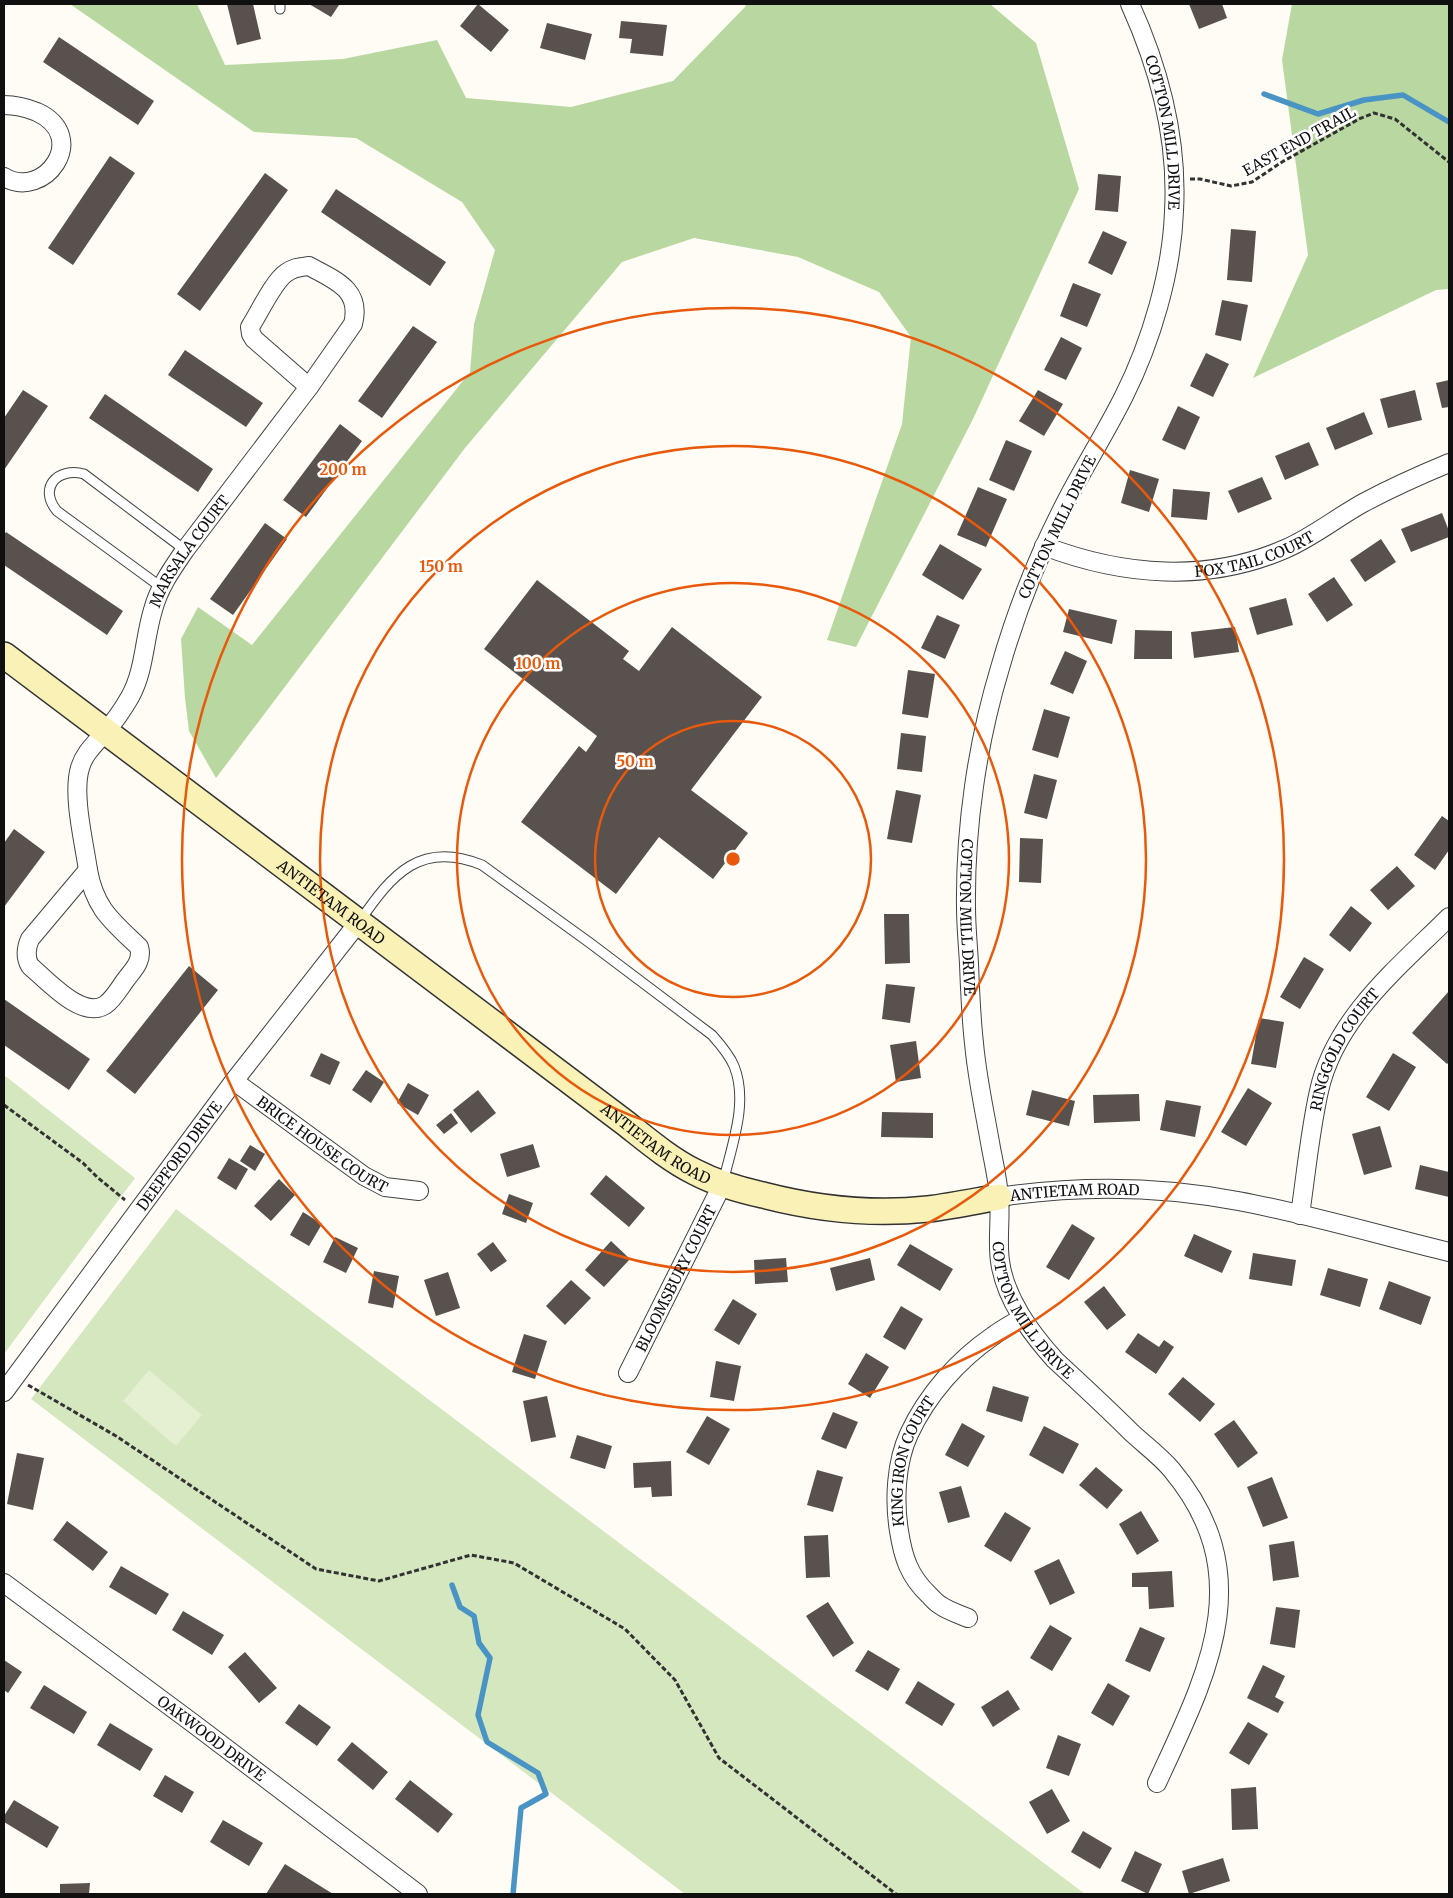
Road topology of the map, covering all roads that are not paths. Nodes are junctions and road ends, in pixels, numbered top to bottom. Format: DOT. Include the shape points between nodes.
graph roads {
  1 [pos="1130,4"];
  2 [pos="4,105"];
  3 [pos="4,177"];
  4 [pos="309,387"];
  5 [pos="1449,463"];
  6 [pos="1044,546"];
  7 [pos="185,550"];
  8 [pos="161,587"];
  9 [pos="4,655"];
  10 [pos="105,732"];
  11 [pos="88,870"];
  12 [pos="1449,917"];
  13 [pos="358,923"];
  14 [pos="234,1081"];
  15 [pos="723,1183"];
  16 [pos="418,1192"];
  17 [pos="999,1197"];
  18 [pos="1300,1215"];
  19 [pos="1449,1252"];
  20 [pos="1022,1318"];
  21 [pos="628,1373"];
  22 [pos="4,1392"];
  23 [pos="4,1583"];
  24 [pos="968,1618"];
  25 [pos="1157,1784"];
  26 [pos="418,1894"];
  1 -- 6 [label="street, COTTON MILL DRIVE" via="1156,70 1170,140 1174,180 1170,252 1144,349 1125,395"];
  2 -- 3 [label="street" via="28,108 44,116 58,127 61,139 58,161 50,171 22,183"];
  4 -- 4 [label="street, MARSALA COURT" via="353,324 355,315 355,304 342,285 310,266 297,267 279,280 250,327 254,339"];
  4 -- 7 [label="street, MARSALA COURT"];
  5 -- 6 [label="street, FOX TAIL COURT" via="1362,504 1285,550 1217,569 1183,573 1106,566"];
  6 -- 17 [label="street, COTTON MILL DRIVE" via="1018,610 984,732 968,858 966,908 974,1046"];
  7 -- 8 [label="street, MARSALA COURT"];
  7 -- 8 [label="lane" via="84,474 62,474 52,482 48,492 50,504 57,512"];
  8 -- 10 [label="street, MARSALA COURT" via="138,678 130,697"];
  9 -- 10 [label="street, ANTIETAM ROAD"];
  10 -- 11 [label="street, MARSALA COURT" via="87,751 77,784"];
  10 -- 13 [label="street, ANTIETAM ROAD"];
  11 -- 11 [label="street, MARSALA COURT" via="30,939 27,947 30,966 77,1005 95,1009 112,1000 138,963 141,953 99,905"];
  12 -- 18 [label="street, RINGGOLD COURT" via="1368,999 1345,1030 1330,1059 1319,1090"];
  13 -- 14 [label="street, DEEPFORD DRIVE"];
  13 -- 15 [label="street, ANTIETAM ROAD" via="658,1149 695,1172"];
  13 -- 15 [label="lane" via="379,893 416,862 448,856 466,858 482,865 712,1035 724,1049 734,1066 740,1104"];
  14 -- 16 [label="street, BRICE HOUSE COURT" via="364,1176 385,1187"];
  14 -- 22 [label="street, DEEPFORD DRIVE"];
  15 -- 17 [label="street, ANTIETAM ROAD" via="796,1204 831,1209 928,1209"];
  15 -- 21 [label="street, BLOOMSBURY COURT"];
  17 -- 18 [label="street, ANTIETAM ROAD" via="1070,1190 1182,1192"];
  17 -- 20 [label="street, COTTON MILL DRIVE" via="1000,1262"];
  18 -- 19 [label="street, ANTIETAM ROAD"];
  20 -- 24 [label="street, KING IRON COURT" via="986,1341 947,1377 909,1434 901,1462 897,1518 908,1568 920,1587 939,1605"];
  20 -- 25 [label="street, COTTON MILL DRIVE" via="1055,1360 1170,1468 1192,1499 1212,1543 1219,1588 1213,1645 1196,1698"];
  23 -- 26 [label="street, OAKWOOD DRIVE"];
}
